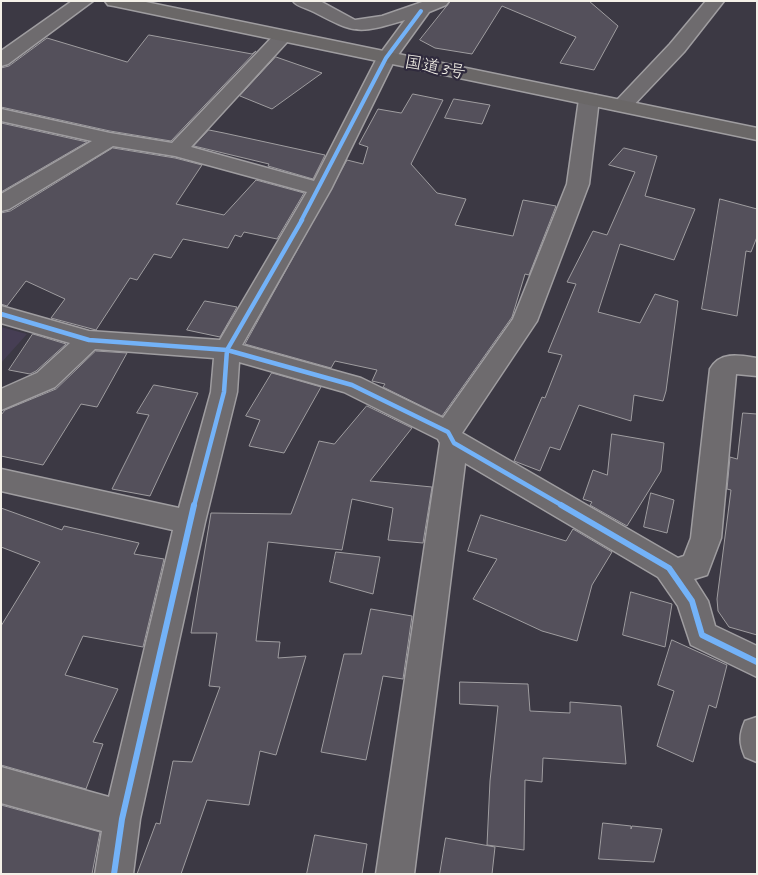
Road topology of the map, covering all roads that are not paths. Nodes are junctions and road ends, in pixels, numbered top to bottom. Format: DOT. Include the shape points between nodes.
graph roads {
  1 [pos="84,1"];
  2 [pos="114,1"];
  3 [pos="302,1"];
  4 [pos="440,1"];
  5 [pos="715,1"];
  6 [pos="421,11"];
  7 [pos="282,37"];
  8 [pos="386,58"];
  9 [pos="1,60"];
  10 [pos="589,99"];
  11 [pos="622,106"];
  12 [pos="1,115"];
  13 [pos="757,134"];
  14 [pos="110,139"];
  15 [pos="177,150"];
  16 [pos="320,188"];
  17 [pos="1,204"];
  18 [pos="1,314"];
  19 [pos="89,340"];
  20 [pos="227,350"];
  21 [pos="757,366"];
  22 [pos="1,400"];
  23 [pos="451,437"];
  24 [pos="1,480"];
  25 [pos="190,522"];
  26 [pos="672,573"];
  27 [pos="757,662"];
  28 [pos="757,733"];
  29 [pos="757,744"];
  30 [pos="1,785"];
  31 [pos="122,819"];
  32 [pos="114,874"];
  33 [pos="395,874"];
  1 -- 9 [label="street"];
  2 -- 7 [label="highway, 国道3号"];
  3 -- 6 [label="street" via="313,3 354,25"];
  4 -- 6 [label="street"];
  5 -- 11 [label="street" via="677,48"];
  6 -- 8 [label="street"];
  7 -- 8 [label="highway, 国道3号"];
  7 -- 15 [label="street"];
  8 -- 10 [label="highway, 国道3号"];
  8 -- 16 [label="street"];
  10 -- 11 [label="highway, 国道3号"];
  10 -- 23 [label="street" via="578,184 526,321"];
  11 -- 13 [label="highway, 国道3号"];
  12 -- 14 [label="street"];
  14 -- 15 [label="street"];
  14 -- 17 [label="street"];
  15 -- 16 [label="street"];
  16 -- 20 [label="street"];
  18 -- 19 [label="street"];
  19 -- 20 [label="street"];
  19 -- 22 [label="street" via="46,380"];
  20 -- 23 [label="street" via="352,385"];
  20 -- 25 [label="street" via="224,392"];
  21 -- 26 [label="street" via="734,363 723,368 706,538 696,566"];
  23 -- 26 [label="street" via="669,568"];
  23 -- 33 [label="street"];
  24 -- 25 [label="street"];
  25 -- 31 [label="street"];
  26 -- 27 [label="street" via="692,601 702,635"];
  28 -- 29 [label="street"];
  30 -- 31 [label="street"];
  31 -- 32 [label="street"];
}
